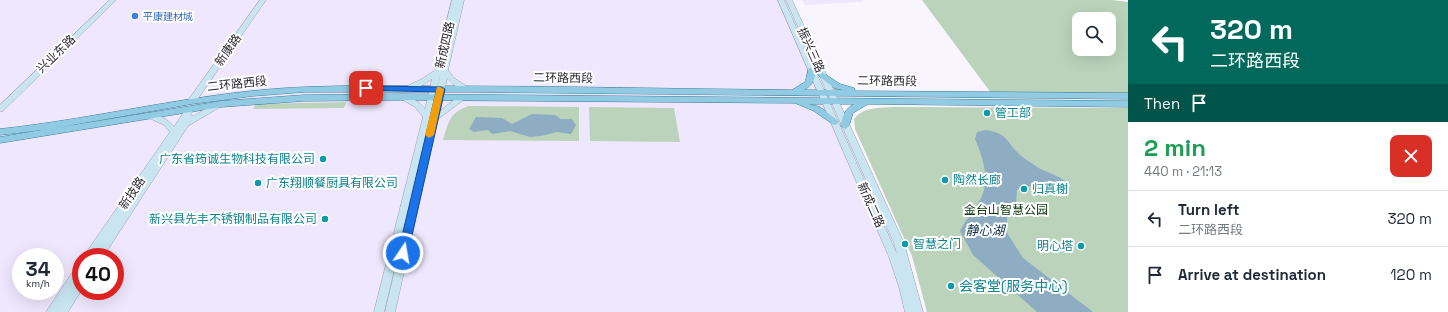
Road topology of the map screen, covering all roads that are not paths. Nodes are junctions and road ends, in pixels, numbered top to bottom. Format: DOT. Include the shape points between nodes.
graph roads {
  1 [pos="107,0"];
  2 [pos="113,0"];
  3 [pos="263,0"];
  4 [pos="267,0"];
  5 [pos="455,0"];
  6 [pos="461,0"];
  7 [pos="781,0"];
  8 [pos="788,0"];
  9 [pos="812,70"];
  10 [pos="442,71"];
  11 [pos="822,74"];
  12 [pos="467,89"];
  13 [pos="404,93"];
  14 [pos="437,93"];
  15 [pos="860,93"];
  16 [pos="789,96"];
  17 [pos="1128,96"];
  18 [pos="828,97"];
  19 [pos="462,98"];
  20 [pos="871,101"];
  21 [pos="0,103"];
  22 [pos="194,104"];
  23 [pos="221,104"];
  24 [pos="1128,104"];
  25 [pos="0,109"];
  26 [pos="150,115"];
  27 [pos="430,119"];
  28 [pos="834,122"];
  29 [pos="186,124"];
  30 [pos="845,126"];
  31 [pos="174,132"];
  32 [pos="0,134"];
  33 [pos="94,248"];
  34 [pos="104,248"];
  35 [pos="72,280"];
  36 [pos="72,297"];
  37 [pos="51,312"];
  38 [pos="62,312"];
  39 [pos="379,312"];
  40 [pos="390,312"];
  41 [pos="910,312"];
  42 [pos="918,312"];
  1 -- 21 [label="street, 兴业东路"];
  2 -- 25 [label="street, 兴业东路"];
  3 -- 22 [label="street, 新康路"];
  4 -- 22 [label="street, 新康路"];
  5 -- 10 [label="street, 新成四路"];
  6 -- 10 [label="street, 新成四路"];
  7 -- 9 [label="street, 振兴三路"];
  8 -- 11 [label="street, 振兴三路"];
  9 -- 16 [label="main road" via="811,80 807,86"];
  9 -- 18 [label="street, 振兴三路"];
  10 -- 12 [label="street"];
  10 -- 13 [label="street"];
  10 -- 14 [label="street, 新成四路"];
  11 -- 15 [label="main road" via="837,86"];
  11 -- 18 [label="street, 振兴三路"];
  12 -- 14 [label="main road, 二环路西段"];
  12 -- 16 [label="main road, 二环路西段"];
  13 -- 14 [label="main road, 二环路西段"];
  13 -- 22 [label="main road, 二环路西段" via="305,89"];
  13 -- 23 [label="main road, 二环路西段"];
  13 -- 27 [label="street"];
  14 -- 19 [label="main road, 二环路西段"];
  14 -- 27 [label="street, 新成四路"];
  15 -- 17 [label="main road, 二环路西段"];
  15 -- 18 [label="main road, 二环路西段"];
  16 -- 18 [label="main road, 二环路西段"];
  16 -- 19 [label="main road, 二环路西段"];
  16 -- 28 [label="main road" via="817,109"];
  18 -- 20 [label="main road, 二环路西段"];
  18 -- 28 [label="street, 新成二路"];
  18 -- 30 [label="street, 新成二路"];
  19 -- 27 [label="street"];
  20 -- 24 [label="main road, 二环路西段"];
  20 -- 30 [label="main road" via="850,109"];
  22 -- 23 [label="main road, 二环路西段"];
  22 -- 26 [label="main road, 二环路西段"];
  22 -- 29 [label="street, 新技路"];
  22 -- 31 [label="street, 新技路"];
  22 -- 32 [label="main road, 二环路西段"];
  23 -- 29 [label="street"];
  26 -- 31 [label="street" via="168,123"];
  26 -- 32 [label="main road, 二环路西段" via="53,133"];
  27 -- 39 [label="street"];
  27 -- 40 [label="street"];
  28 -- 41 [label="street, 新成二路" via="894,257"];
  29 -- 34 [label="street, 新技路"];
  30 -- 42 [label="street, 新成二路" via="899,243"];
  31 -- 33 [label="street, 新技路"];
  35 -- 37 [label="street"];
  36 -- 38 [label="street"];
}
